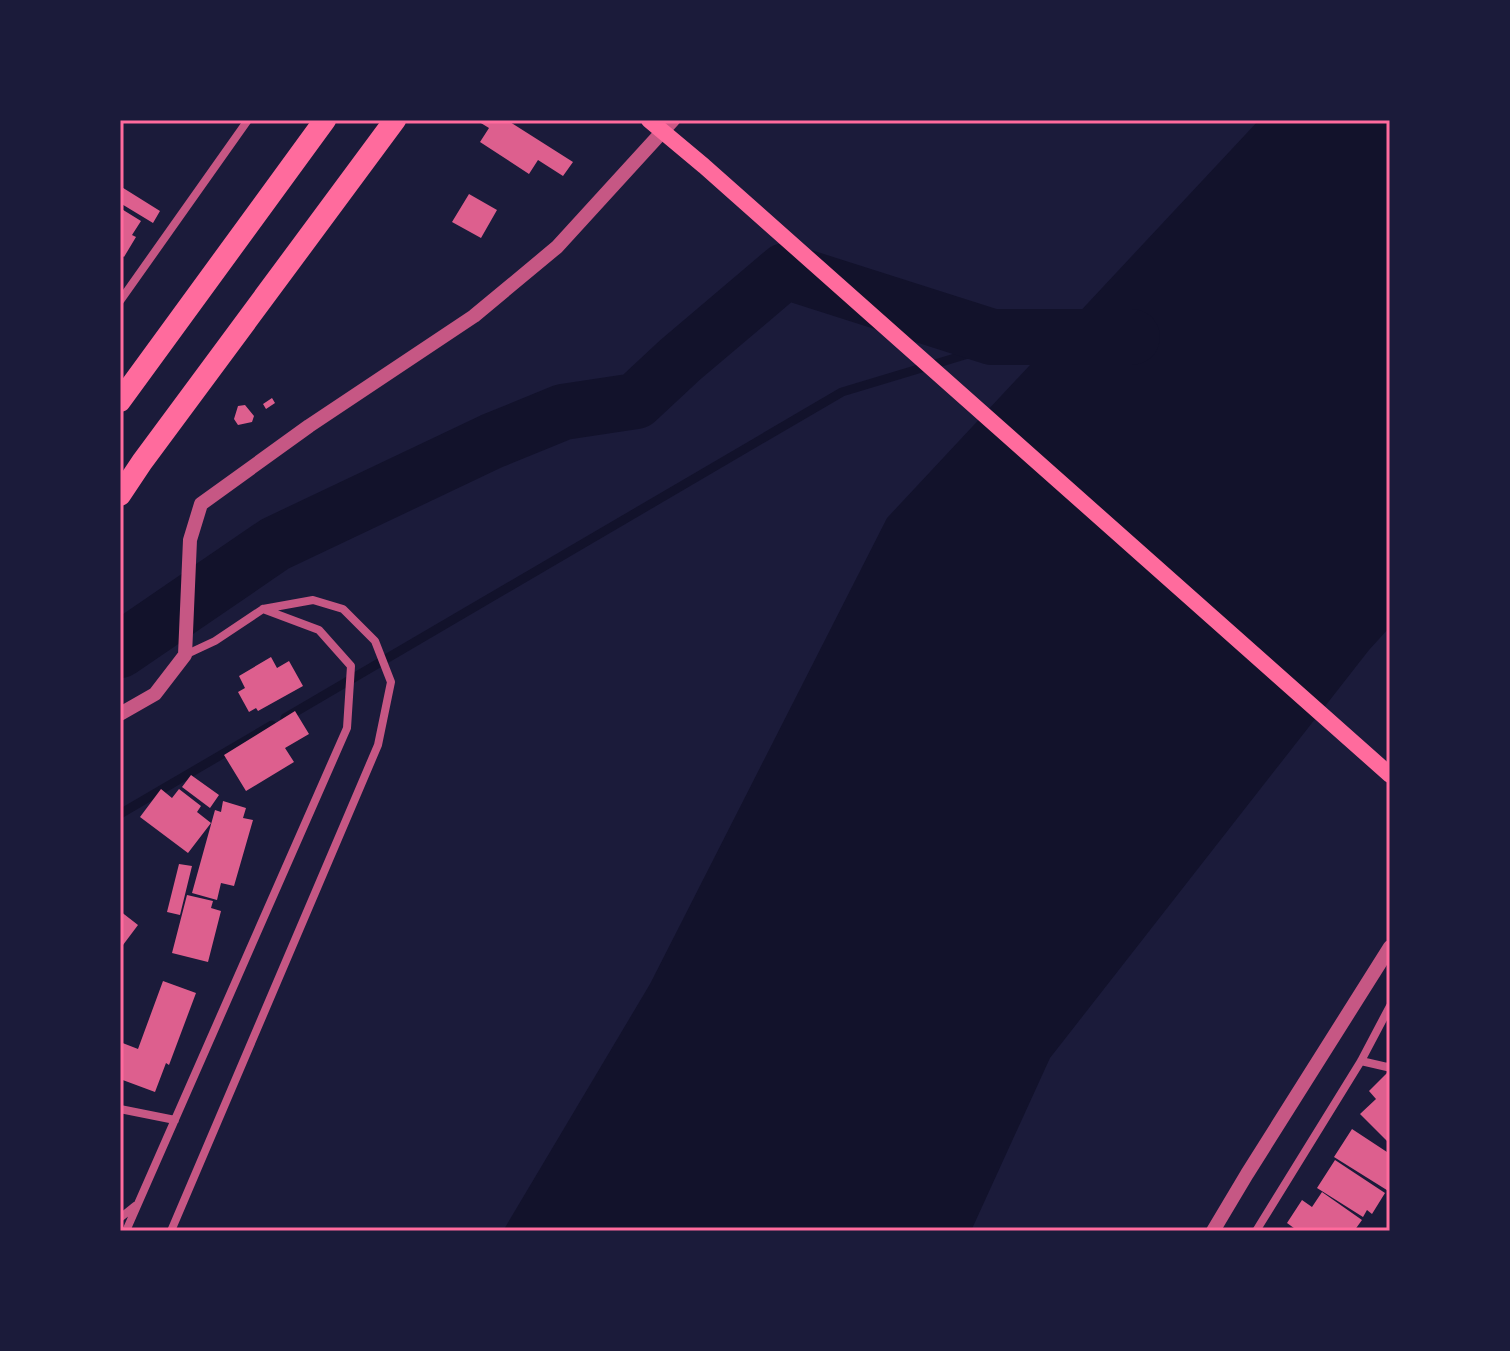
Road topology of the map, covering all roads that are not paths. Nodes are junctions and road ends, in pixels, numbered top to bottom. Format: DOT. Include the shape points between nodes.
graph roads {
  1 [pos="248,120"];
  2 [pos="325,120"];
  3 [pos="395,120"];
  4 [pos="649,120"];
  5 [pos="668,126"];
  6 [pos="120,301"];
  7 [pos="120,401"];
  8 [pos="120,495"];
  9 [pos="263,609"];
  10 [pos="185,655"];
  11 [pos="120,714"];
  12 [pos="1390,775"];
  13 [pos="1390,947"];
  14 [pos="1390,1006"];
  15 [pos="1361,1061"];
  16 [pos="1390,1065"];
  17 [pos="120,1109"];
  18 [pos="175,1120"];
  19 [pos="139,1203"];
  20 [pos="120,1218"];
  21 [pos="126,1231"];
  22 [pos="171,1231"];
  23 [pos="1213,1231"];
  24 [pos="1256,1231"];
  1 -- 6 [label="street"];
  2 -- 7 [label="highway"];
  3 -- 8 [label="highway"];
  4 -- 5 [label="main road"];
  5 -- 10 [label="street" via="557,247 474,316 201,504 190,540"];
  5 -- 12 [label="main road" via="704,166"];
  9 -- 10 [label="street"];
  9 -- 18 [label="street" via="319,630 351,666 347,728"];
  9 -- 22 [label="street" via="313,600 343,609 375,641 391,682 378,745"];
  10 -- 11 [label="street" via="155,694"];
  13 -- 23 [label="street"];
  14 -- 15 [label="street"];
  15 -- 16 [label="street"];
  15 -- 24 [label="street"];
  17 -- 18 [label="street"];
  18 -- 19 [label="street"];
  19 -- 20 [label="street"];
  19 -- 21 [label="street"];
}
